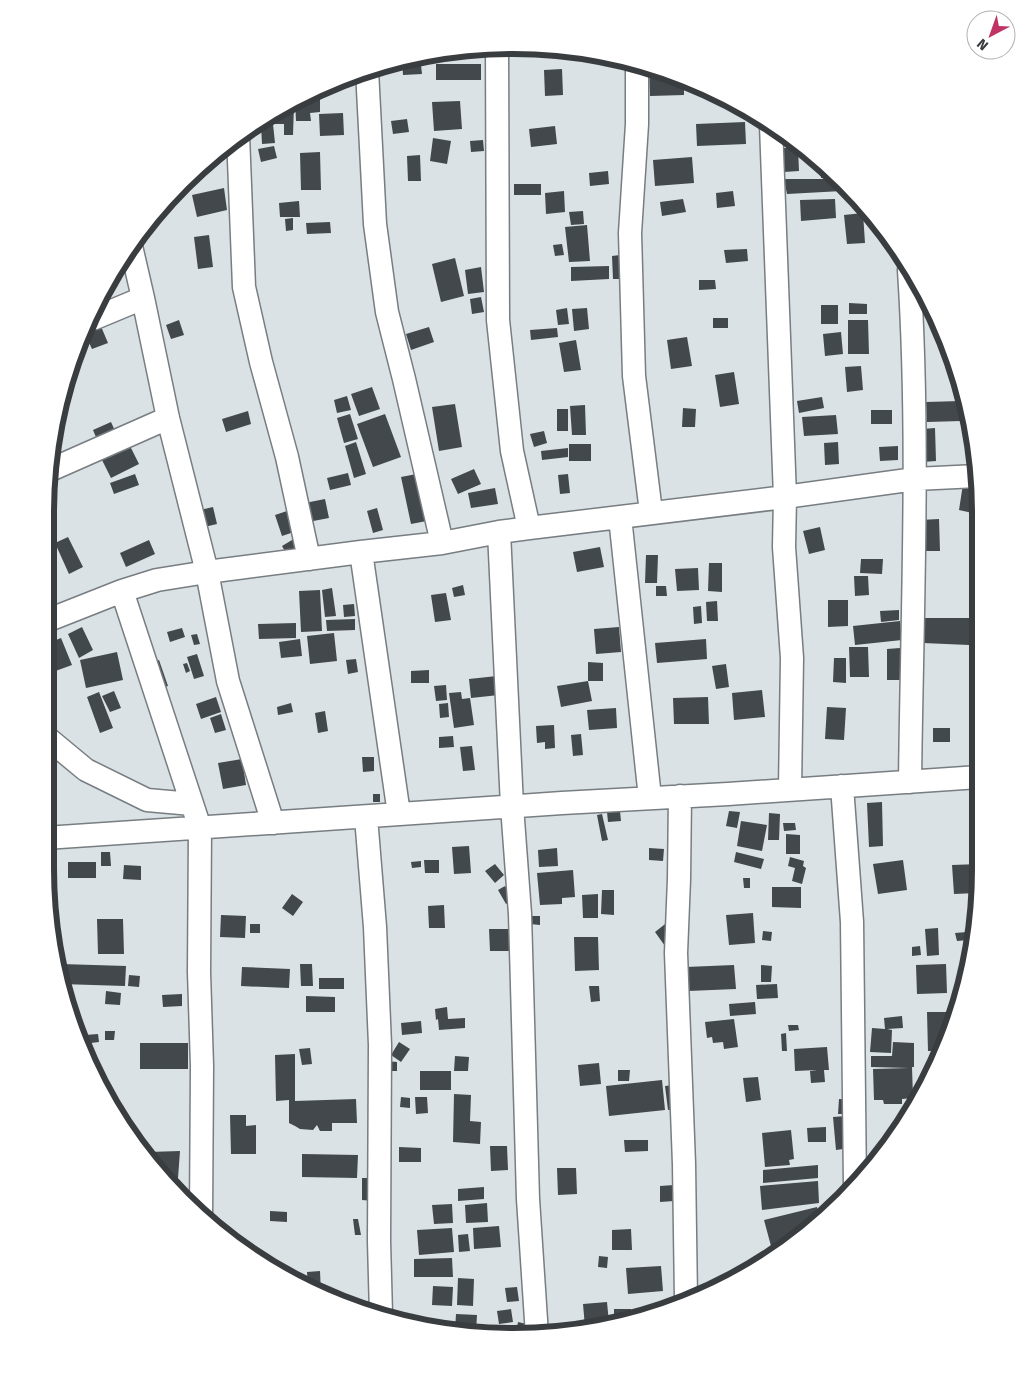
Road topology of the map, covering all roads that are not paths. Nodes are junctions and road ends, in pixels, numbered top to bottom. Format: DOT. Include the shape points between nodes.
graph roads {
  1 [pos="497,55"];
  2 [pos="637,71"];
  3 [pos="367,77"];
  4 [pos="771,133"];
  5 [pos="238,145"];
  6 [pos="133,255"];
  7 [pos="910,281"];
  8 [pos="143,298"];
  9 [pos="98,317"];
  10 [pos="168,418"];
  11 [pos="57,467"];
  12 [pos="970,476"];
  13 [pos="915,479"];
  14 [pos="785,496"];
  15 [pos="651,512"];
  16 [pos="620,516"];
  17 [pos="529,528"];
  18 [pos="499,532"];
  19 [pos="442,543"];
  20 [pos="361,552"];
  21 [pos="309,559"];
  22 [pos="207,572"];
  23 [pos="122,591"];
  24 [pos="54,618"];
  25 [pos="54,743"];
  26 [pos="972,778"];
  27 [pos="910,782"];
  28 [pos="842,786"];
  29 [pos="790,789"];
  30 [pos="680,796"];
  31 [pos="650,798"];
  32 [pos="192,804"];
  33 [pos="512,806"];
  34 [pos="399,814"];
  35 [pos="366,816"];
  36 [pos="272,823"];
  37 [pos="200,828"];
  38 [pos="54,837"];
  39 [pos="856,1174"];
  40 [pos="201,1206"];
  41 [pos="686,1294"];
  42 [pos="381,1309"];
  43 [pos="536,1327"];
  1 -- 17 [label="street" via="498,320 512,451"];
  2 -- 15 [label="street" via="638,124 630,233 634,376"];
  3 -- 19 [label="street" via="375,224 387,312"];
  4 -- 14 [label="street"];
  5 -- 21 [label="street" via="244,287"];
  6 -- 8 [label="street"];
  7 -- 13 [label="street"];
  8 -- 9 [label="street"];
  8 -- 10 [label="street"];
  10 -- 11 [label="street"];
  10 -- 22 [label="street"];
  12 -- 13 [label="street"];
  13 -- 14 [label="street"];
  13 -- 27 [label="street"];
  14 -- 15 [label="street"];
  14 -- 29 [label="street" via="784,547 792,658"];
  15 -- 16 [label="street"];
  16 -- 17 [label="street"];
  16 -- 31 [label="street"];
  17 -- 18 [label="street"];
  18 -- 19 [label="street"];
  18 -- 33 [label="street"];
  19 -- 20 [label="street"];
  20 -- 21 [label="street"];
  20 -- 34 [label="street"];
  21 -- 22 [label="street"];
  22 -- 23 [label="street" via="157,580"];
  22 -- 36 [label="street" via="228,681"];
  23 -- 24 [label="street"];
  23 -- 32 [label="street"];
  25 -- 32 [label="street" via="86,770 147,800"];
  26 -- 27 [label="street"];
  27 -- 28 [label="street"];
  28 -- 29 [label="street"];
  28 -- 39 [label="street" via="852,922"];
  29 -- 30 [label="street"];
  30 -- 31 [label="street"];
  30 -- 41 [label="street" via="676,954"];
  31 -- 33 [label="street"];
  32 -- 37 [label="street"];
  33 -- 34 [label="street"];
  33 -- 43 [label="street" via="520,914 528,1199"];
  34 -- 35 [label="street"];
  35 -- 36 [label="street"];
  35 -- 42 [label="street" via="380,1045"];
  36 -- 37 [label="street"];
  37 -- 38 [label="street"];
  37 -- 40 [label="street"];
}
